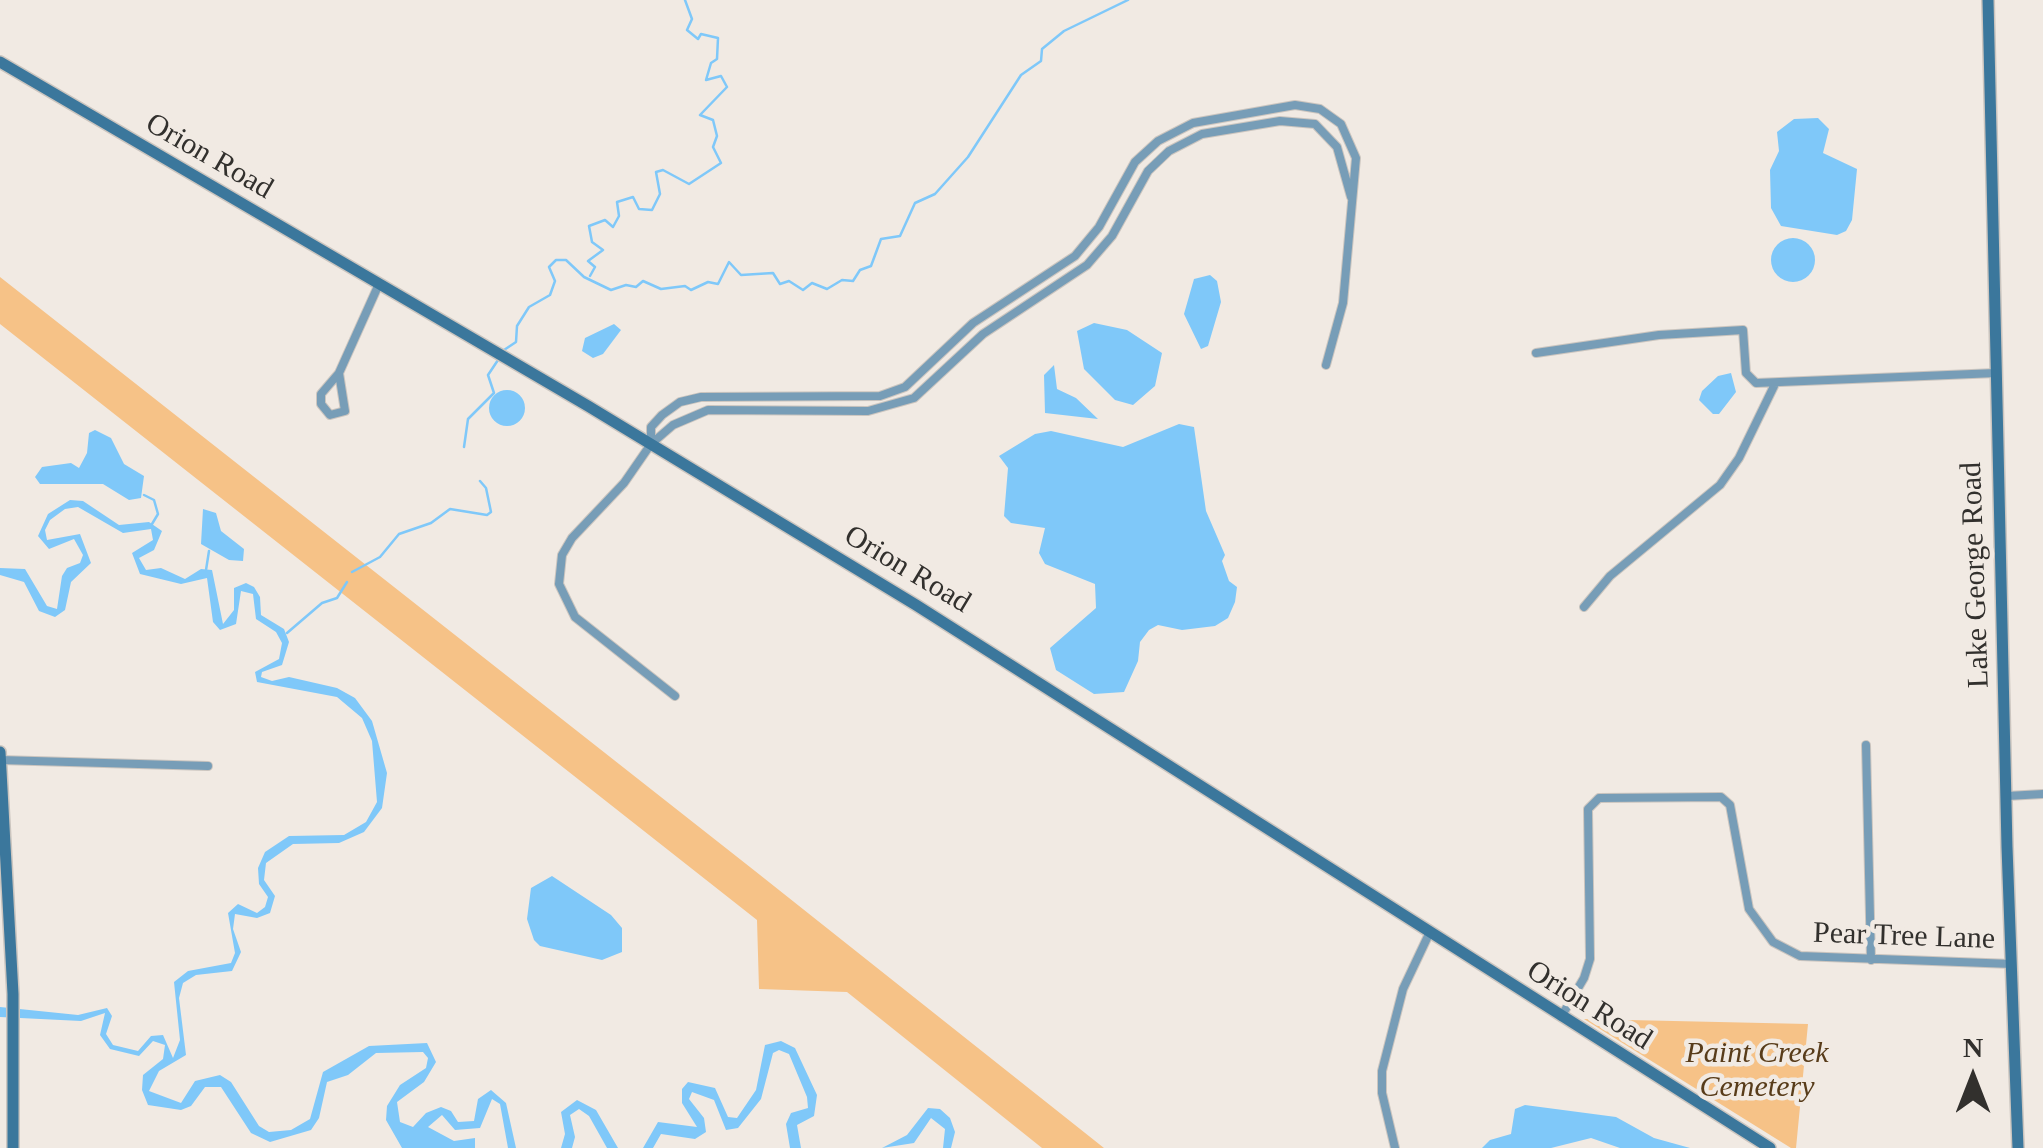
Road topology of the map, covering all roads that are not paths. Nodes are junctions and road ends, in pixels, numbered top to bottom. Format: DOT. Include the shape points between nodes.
graph roads {
  1 [pos="1988,0"];
  2 [pos="0,62"];
  3 [pos="1222,116"];
  4 [pos="1225,129"];
  5 [pos="1351,197"];
  6 [pos="1091,239"];
  7 [pos="1104,246"];
  8 [pos="379,284"];
  9 [pos="1000,306"];
  10 [pos="1007,318"];
  11 [pos="1536,352"];
  12 [pos="1326,365"];
  13 [pos="340,373"];
  14 [pos="1996,373"];
  15 [pos="1776,384"];
  16 [pos="874,396"];
  17 [pos="732,397"];
  18 [pos="674,406"];
  19 [pos="732,410"];
  20 [pos="874,410"];
  21 [pos="683,418"];
  22 [pos="651,444"];
  23 [pos="1584,607"];
  24 [pos="675,696"];
  25 [pos="1866,745"];
  26 [pos="0,752"];
  27 [pos="0,760"];
  28 [pos="208,766"];
  29 [pos="2043,794"];
  30 [pos="1,796"];
  31 [pos="2006,796"];
  32 [pos="1429,934"];
  33 [pos="1871,960"];
  34 [pos="2012,964"];
  35 [pos="1560,1018"];
  36 [pos="13,1148"];
  37 [pos="1395,1148"];
  38 [pos="1770,1148"];
  39 [pos="2018,1148"];
  1 -- 14 [label="main road, Lake George Road"];
  2 -- 8 [label="main road, Orion Road"];
  3 -- 4 [label="street"];
  3 -- 5 [label="street" via="1295,104 1332,116 1354,146 1357,183"];
  3 -- 6 [label="street" via="1176,130 1146,150"];
  4 -- 5 [label="street" via="1315,124 1337,147"];
  4 -- 7 [label="street" via="1182,143 1158,160"];
  5 -- 12 [label="street" via="1343,303"];
  6 -- 7 [label="street"];
  6 -- 9 [label="street" via="1056,271"];
  7 -- 10 [label="street" via="1066,282"];
  8 -- 13 [label="street"];
  8 -- 22 [label="main road, Orion Road"];
  9 -- 10 [label="street"];
  9 -- 16 [label="street" via="956,337 916,381"];
  10 -- 20 [label="street" via="914,398"];
  11 -- 15 [label="street" via="1743,330 1746,373 1756,384"];
  13 -- 13 [label="street" via="347,406 330,415 320,398"];
  14 -- 15 [label="street"];
  14 -- 31 [label="main road, Lake George Road"];
  15 -- 23 [label="street" via="1720,485 1610,576"];
  16 -- 17 [label="street"];
  16 -- 20 [label="street"];
  17 -- 18 [label="street"];
  17 -- 19 [label="street"];
  18 -- 21 [label="street"];
  18 -- 22 [label="street" via="652,426"];
  19 -- 20 [label="street"];
  19 -- 21 [label="street"];
  21 -- 22 [label="street"];
  22 -- 24 [label="street" via="572,538 559,584 575,617"];
  22 -- 32 [label="main road, Orion Road" via="1186,773"];
  25 -- 33 [label="street"];
  26 -- 27 [label="main road"];
  27 -- 28 [label="street"];
  27 -- 30 [label="main road"];
  29 -- 31 [label="street"];
  30 -- 36 [label="main road" via="13,994"];
  31 -- 34 [label="main road, Lake George Road"];
  32 -- 35 [label="main road, Orion Road"];
  32 -- 37 [label="street" via="1402,989 1382,1071"];
  33 -- 34 [label="street, Pear Tree Lane"];
  33 -- 35 [label="street, Pear Tree Lane" via="1800,956 1762,930 1742,890 1733,818 1721,797 1600,798 1588,808 1590,959"];
  34 -- 39 [label="main road, Lake George Road"];
  35 -- 38 [label="main road, Orion Road"];
}
